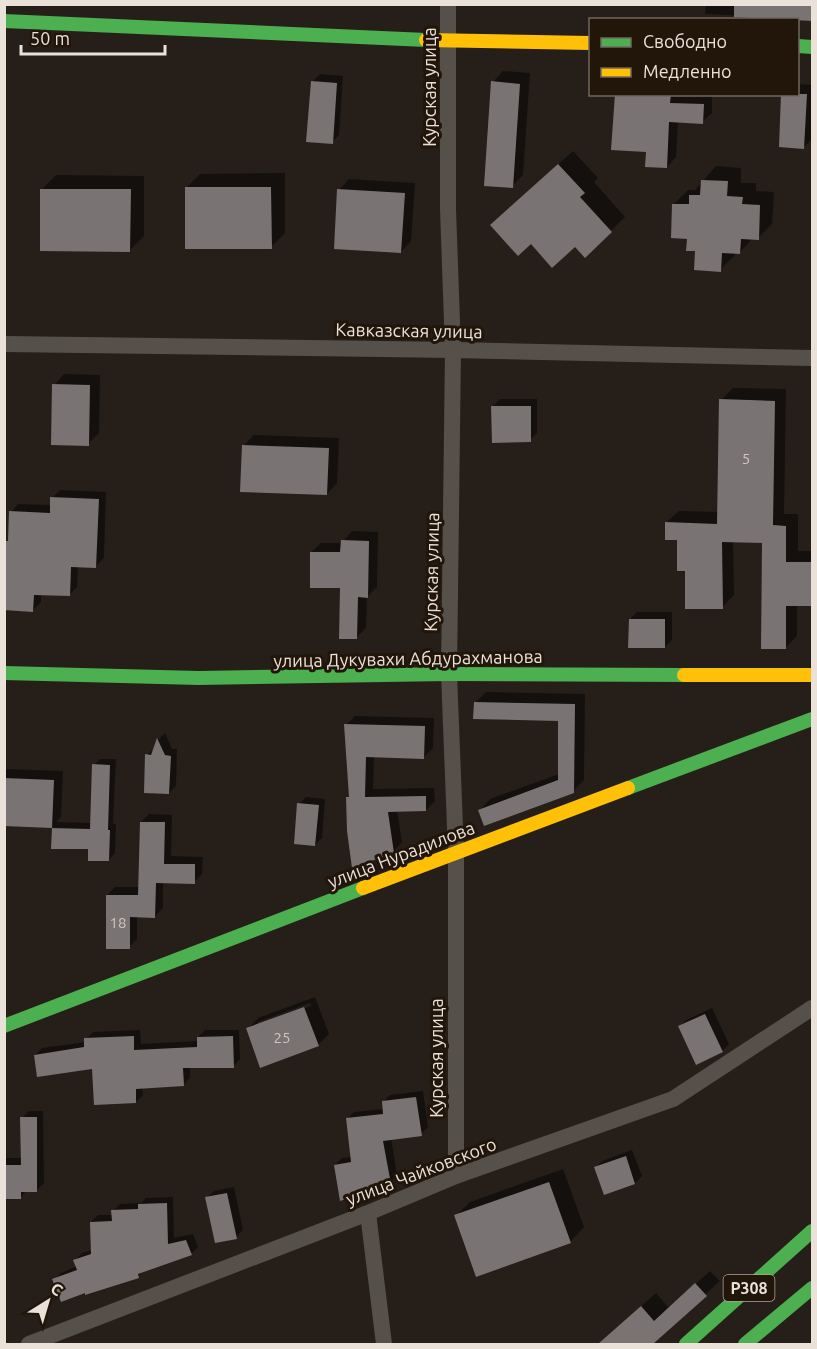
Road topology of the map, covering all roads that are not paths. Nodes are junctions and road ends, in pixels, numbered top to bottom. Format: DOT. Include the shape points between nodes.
graph roads {
  1 [pos="448,4"];
  2 [pos="4,21"];
  3 [pos="448,41"];
  4 [pos="589,43"];
  5 [pos="4,344"];
  6 [pos="453,350"];
  7 [pos="813,358"];
  8 [pos="4,674"];
  9 [pos="449,674"];
  10 [pos="813,675"];
  11 [pos="813,719"];
  12 [pos="456,852"];
  13 [pos="813,1008"];
  14 [pos="4,1026"];
  15 [pos="456,1176"];
  16 [pos="368,1213"];
  17 [pos="813,1231"];
  18 [pos="813,1288"];
  19 [pos="29,1344"];
  20 [pos="384,1344"];
  21 [pos="686,1344"];
  22 [pos="745,1344"];
  1 -- 3 [label="street, Курская улица"];
  2 -- 3 [label="street"];
  3 -- 4 [label="street"];
  3 -- 6 [label="street, Курская улица"];
  5 -- 6 [label="street, Кавказская улица"];
  6 -- 7 [label="street, Кавказская улица"];
  6 -- 9 [label="street, Курская улица"];
  8 -- 9 [label="street, улица Дукувахи Абдурахманова" via="199,678"];
  9 -- 10 [label="street, улица Дукувахи Абдурахманова"];
  9 -- 12 [label="street, Курская улица"];
  11 -- 12 [label="street, улица Нурадилова"];
  12 -- 14 [label="street, улица Нурадилова"];
  12 -- 15 [label="street, Курская улица"];
  13 -- 15 [label="street, улица Чайковского" via="673,1099"];
  15 -- 16 [label="street, улица Чайковского"];
  16 -- 19 [label="street, улица Чайковского"];
  16 -- 20 [label="street"];
  17 -- 21 [label="street, P308"];
  18 -- 22 [label="street, p308"];
}
